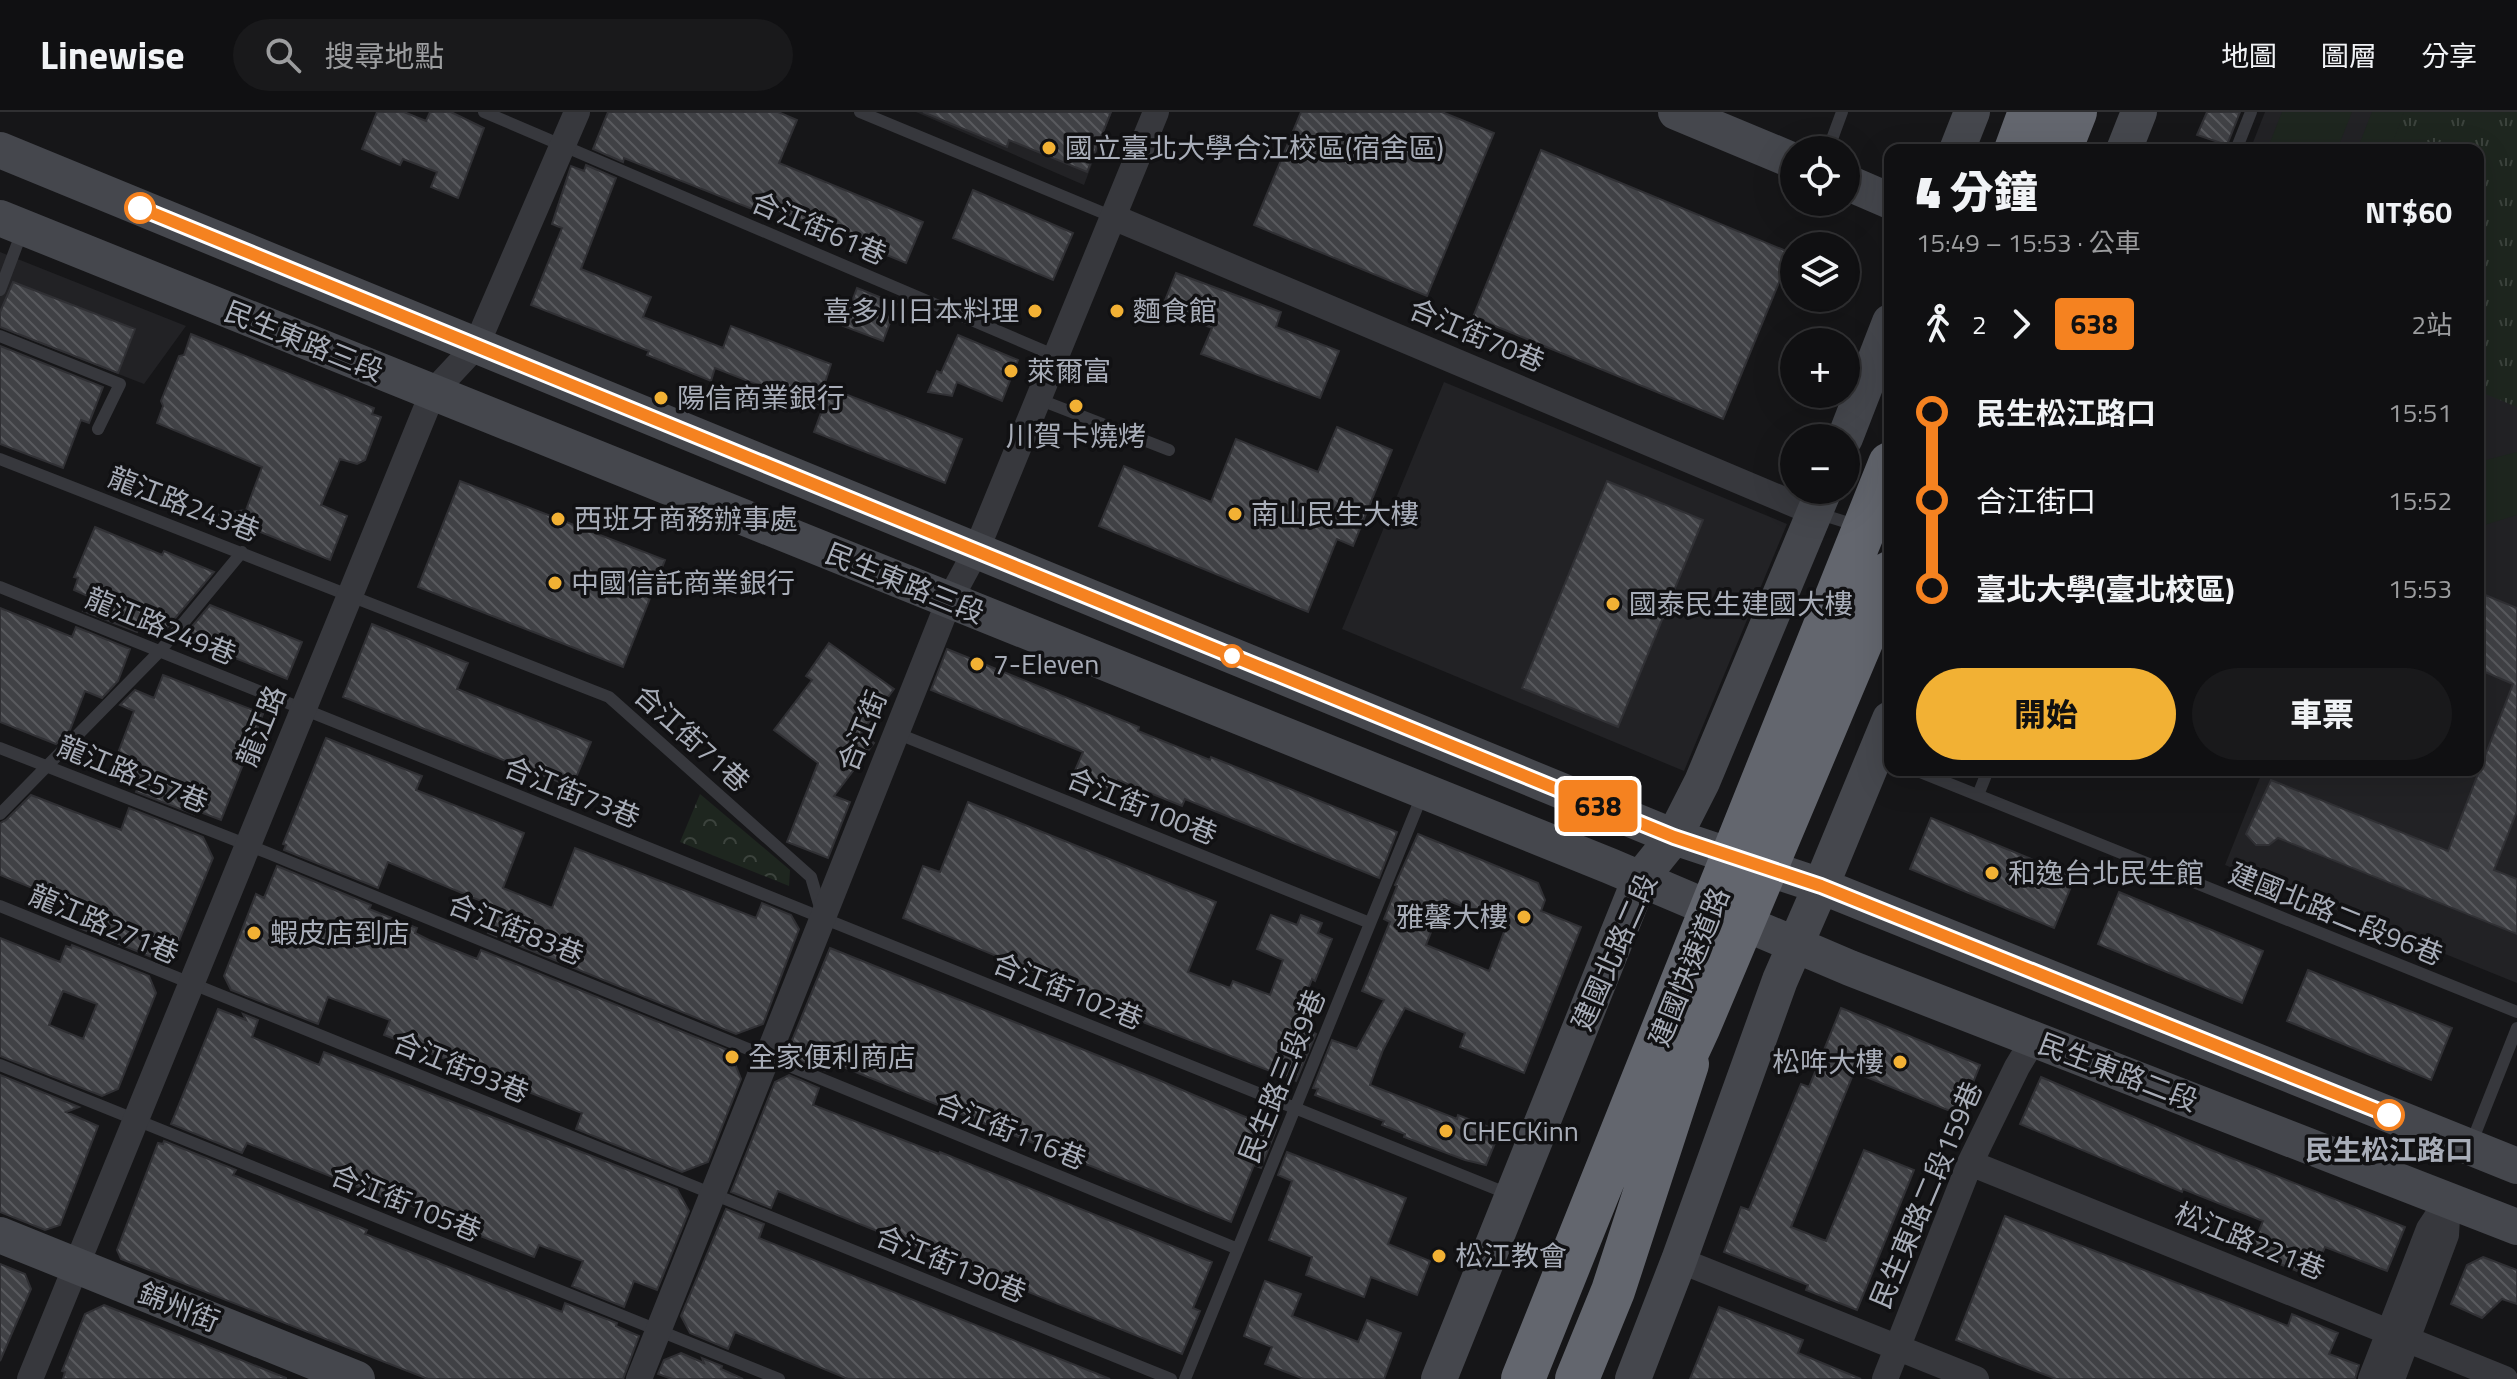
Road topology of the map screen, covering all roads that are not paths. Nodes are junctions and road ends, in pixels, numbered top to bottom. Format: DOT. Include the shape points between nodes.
graph roads {
  1 [pos="484,112"];
  2 [pos="577,112"];
  3 [pos="860,112"];
  4 [pos="1156,112"];
  5 [pos="1676,112"];
  6 [pos="1842,112"];
  7 [pos="1972,112"];
  8 [pos="2030,112"];
  9 [pos="2075,112"];
  10 [pos="2139,112"];
  11 [pos="2251,112"];
  12 [pos="1833,136"];
  13 [pos="564,144"];
  14 [pos="1959,144"];
  15 [pos="2018,144"];
  16 [pos="2062,144"];
  17 [pos="2126,144"];
  18 [pos="2238,144"];
  19 [pos="0,150"];
  20 [pos="1780,155"];
  21 [pos="1860,188"];
  22 [pos="1884,198"];
  23 [pos="1113,217"];
  24 [pos="12,223"];
  25 [pos="0,290"];
  26 [pos="0,336"];
  27 [pos="1884,337"];
  28 [pos="476,346"];
  29 [pos="1056,356"];
  30 [pos="433,392"];
  31 [pos="1038,399"];
  32 [pos="1850,424"];
  33 [pos="98,429"];
  34 [pos="1169,450"];
  35 [pos="0,459"];
  36 [pos="1884,480"];
  37 [pos="1780,485"];
  38 [pos="1819,504"];
  39 [pos="1826,504"];
  40 [pos="1884,533"];
  41 [pos="976,551"];
  42 [pos="242,552"];
  43 [pos="1884,586"];
  44 [pos="0,587"];
  45 [pos="350,594"];
  46 [pos="949,601"];
  47 [pos="160,651"];
  48 [pos="303,709"];
  49 [pos="896,733"];
  50 [pos="0,748"];
  51 [pos="1883,757"];
  52 [pos="48,766"];
  53 [pos="1930,776"];
  54 [pos="1986,776"];
  55 [pos="1424,792"];
  56 [pos="1978,795"];
  57 [pos="0,814"];
  58 [pos="1674,837"];
  59 [pos="247,846"];
  60 [pos="1640,879"];
  61 [pos="1821,886"];
  62 [pos="0,906"];
  63 [pos="1720,913"];
  64 [pos="823,918"];
  65 [pos="1370,923"];
  66 [pos="1796,945"];
  67 [pos="190,985"];
  68 [pos="2517,1012"];
  69 [pos="1684,1022"];
  70 [pos="2517,1028"];
  71 [pos="2034,1039"];
  72 [pos="767,1058"];
  73 [pos="0,1065"];
  74 [pos="1295,1108"];
  75 [pos="135,1120"];
  76 [pos="2469,1147"];
  77 [pos="1970,1163"];
  78 [pos="2517,1166"];
  79 [pos="713,1194"];
  80 [pos="1513,1196"];
  81 [pos="2449,1199"];
  82 [pos="2517,1227"];
  83 [pos="0,1235"];
  84 [pos="1238,1249"];
  85 [pos="1679,1260"];
  86 [pos="76,1266"];
  87 [pos="659,1330"];
  88 [pos="2398,1335"];
  89 [pos="1896,1347"];
  90 [pos="30,1379"];
  91 [pos="357,1379"];
  92 [pos="639,1379"];
  93 [pos="779,1379"];
  94 [pos="1171,1379"];
  95 [pos="1185,1379"];
  96 [pos="1439,1379"];
  97 [pos="1502,1379"];
  98 [pos="1523,1379"];
  99 [pos="1543,1379"];
  100 [pos="1577,1379"];
  101 [pos="1633,1379"];
  102 [pos="1885,1379"];
  103 [pos="1976,1379"];
  104 [pos="2371,1379"];
  105 [pos="2392,1379"];
  106 [pos="2505,1379"];
  1 -- 13 [label="lane, 合江街61巷"];
  2 -- 13 [label="street, 龍江路"];
  3 -- 23 [label="lane"];
  4 -- 23 [label="street, 合江街"];
  5 -- 20 [label="street"];
  6 -- 12 [label="lane"];
  7 -- 14 [label="street"];
  8 -- 15 [label="highway"];
  9 -- 16 [label="highway"];
  10 -- 17 [label="street"];
  11 -- 18 [label="lane"];
  13 -- 28 [label="street, 龍江路"];
  13 -- 29 [label="lane, 合江街61巷"];
  19 -- 28 [label="street, 民生東路三段"];
  21 -- 22 [label="street"];
  23 -- 29 [label="street, 合江街"];
  23 -- 37 [label="street, 合江街70巷"];
  24 -- 25 [label="lane"];
  24 -- 30 [label="street, 民生東路三段"];
  26 -- 33 [label="lane" via="120,384"];
  27 -- 32 [label="street"];
  28 -- 30 [label="street, 龍江路"];
  28 -- 41 [label="street, 民生東路三段"];
  29 -- 31 [label="street, 合江街"];
  30 -- 45 [label="street, 龍江路"];
  30 -- 46 [label="street, 民生東路三段"];
  31 -- 34 [label="lane"];
  31 -- 41 [label="street, 合江街"];
  35 -- 42 [label="lane, 龍江路243巷"];
  36 -- 69 [label="highway, 建國快速道路"];
  38 -- 58 [label="street, 建國北路二段"];
  39 -- 40 [label="lane"];
  41 -- 46 [label="street, 合江街"];
  41 -- 58 [label="street, 民生東路三段"];
  42 -- 45 [label="lane, 龍江路243巷"];
  42 -- 47 [label="lane"];
  43 -- 69 [label="highway, 建國快速道路"];
  44 -- 47 [label="lane, 龍江路249巷"];
  45 -- 48 [label="street, 龍江路"];
  45 -- 64 [label="lane, 合江街71巷" via="609,697 811,877"];
  46 -- 49 [label="street, 合江街"];
  46 -- 55 [label="street, 民生東路三段"];
  47 -- 48 [label="lane, 龍江路249巷"];
  47 -- 52 [label="lane"];
  48 -- 59 [label="street, 龍江路"];
  48 -- 64 [label="lane, 合江街73巷"];
  49 -- 64 [label="street, 合江街"];
  49 -- 65 [label="lane, 合江街100巷"];
  50 -- 52 [label="lane, 龍江路257巷"];
  51 -- 61 [label="street"];
  52 -- 57 [label="lane"];
  52 -- 59 [label="lane, 龍江路257巷"];
  53 -- 56 [label="lane, 建國北路二段96巷"];
  54 -- 56 [label="lane"];
  55 -- 60 [label="street, 民生東路三段"];
  55 -- 65 [label="lane, 民生路三段9巷"];
  56 -- 68 [label="lane, 建國北路二段96巷"];
  58 -- 60 [label="street, 建國北路二段"];
  58 -- 61 [label="street, 民生東路三段"];
  59 -- 67 [label="street, 龍江路"];
  59 -- 72 [label="lane, 合江街83巷"];
  60 -- 63 [label="street, 民生東路三段"];
  60 -- 80 [label="street, 建國北路二段"];
  61 -- 66 [label="street"];
  61 -- 76 [label="street"];
  62 -- 67 [label="lane, 龍江路271巷"];
  63 -- 66 [label="street, 民生東路二段"];
  64 -- 72 [label="street, 合江街"];
  64 -- 74 [label="lane, 合江街102巷"];
  65 -- 74 [label="lane, 民生路三段9巷"];
  66 -- 71 [label="street, 民生東路二段"];
  66 -- 85 [label="street"];
  67 -- 75 [label="street, 龍江路"];
  67 -- 79 [label="lane, 合江街93巷"];
  69 -- 97 [label="highway" via="1553,1257"];
  69 -- 98 [label="highway, 建國快速道路"];
  69 -- 99 [label="highway, 建國快速道路"];
  69 -- 100 [label="highway" via="1613,1291"];
  70 -- 76 [label="lane"];
  71 -- 77 [label="street, 民生東路二段159巷"];
  71 -- 81 [label="street, 民生東路二段"];
  72 -- 79 [label="street, 合江街"];
  72 -- 84 [label="lane, 合江街116巷"];
  73 -- 75 [label="lane, 合江街105巷"];
  74 -- 80 [label="lane, 合江街102巷"];
  74 -- 84 [label="lane, 民生路三段9巷"];
  75 -- 86 [label="street, 龍江路"];
  75 -- 87 [label="lane, 合江街105巷"];
  76 -- 78 [label="street"];
  77 -- 88 [label="street, 松江路221巷"];
  77 -- 89 [label="street, 民生東路二段159巷"];
  79 -- 87 [label="street, 合江街"];
  79 -- 94 [label="lane, 合江街130巷"];
  80 -- 96 [label="street, 建國北路二段"];
  81 -- 82 [label="street, 民生東路二段"];
  81 -- 88 [label="street" via="2446,1235"];
  83 -- 86 [label="street, 錦州街"];
  84 -- 95 [label="lane, 民生路三段9巷"];
  85 -- 89 [label="street"];
  85 -- 101 [label="street"];
  86 -- 90 [label="street, 龍江路"];
  86 -- 91 [label="street, 錦州街"];
  87 -- 92 [label="street, 合江街"];
  87 -- 93 [label="lane, 合江街105巷"];
  88 -- 104 [label="street"];
  88 -- 105 [label="street"];
  88 -- 106 [label="street, 松江路221巷"];
  89 -- 102 [label="street, 民生東路二段159巷"];
  89 -- 103 [label="street"];
}
